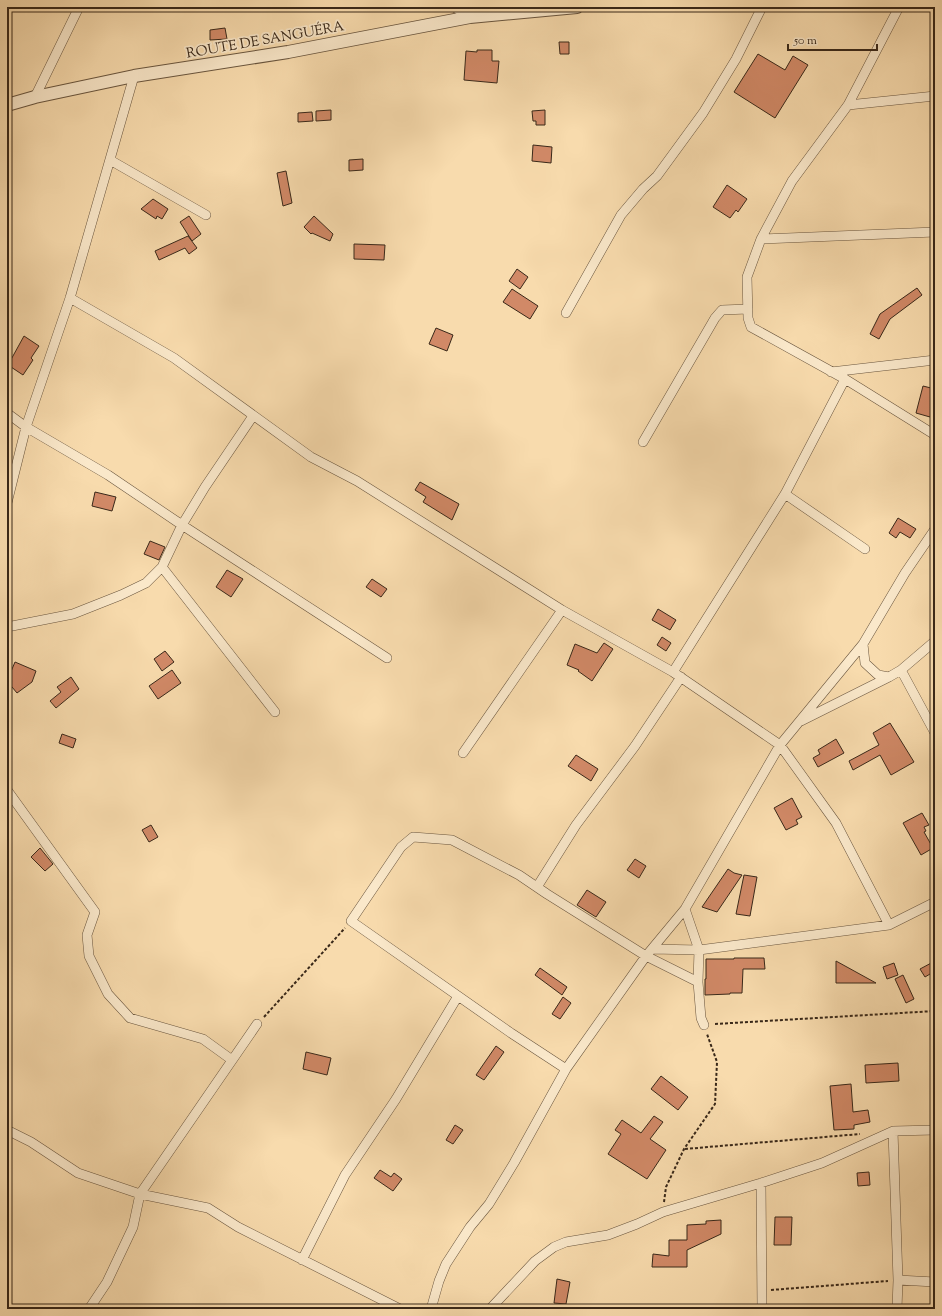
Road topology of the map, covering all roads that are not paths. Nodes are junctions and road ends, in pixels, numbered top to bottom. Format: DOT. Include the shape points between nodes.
graph roads {
  1 [pos="79,7"];
  2 [pos="454,7"];
  3 [pos="577,7"];
  4 [pos="762,7"];
  5 [pos="899,7"];
  6 [pos="550,8"];
  7 [pos="470,17"];
  8 [pos="134,76"];
  9 [pos="935,96"];
  10 [pos="35,97"];
  11 [pos="848,104"];
  12 [pos="7,105"];
  13 [pos="110,160"];
  14 [pos="206,215"];
  15 [pos="935,232"];
  16 [pos="760,239"];
  17 [pos="70,298"];
  18 [pos="748,309"];
  19 [pos="566,313"];
  20 [pos="935,360"];
  21 [pos="831,372"];
  22 [pos="845,379"];
  23 [pos="7,413"];
  24 [pos="253,416"];
  25 [pos="26,427"];
  26 [pos="935,436"];
  27 [pos="643,442"];
  28 [pos="785,494"];
  29 [pos="7,503"];
  30 [pos="182,526"];
  31 [pos="935,529"];
  32 [pos="865,549"];
  33 [pos="162,567"];
  34 [pos="562,610"];
  35 [pos="7,627"];
  36 [pos="935,641"];
  37 [pos="863,644"];
  38 [pos="387,658"];
  39 [pos="901,670"];
  40 [pos="673,672"];
  41 [pos="681,677"];
  42 [pos="889,678"];
  43 [pos="275,712"];
  44 [pos="798,723"];
  45 [pos="935,733"];
  46 [pos="780,745"];
  47 [pos="463,753"];
  48 [pos="7,790"];
  49 [pos="537,887"];
  50 [pos="935,902"];
  51 [pos="684,909"];
  52 [pos="889,925"];
  53 [pos="652,949"];
  54 [pos="699,950"];
  55 [pos="646,956"];
  56 [pos="698,982"];
  57 [pos="458,996"];
  58 [pos="257,1024"];
  59 [pos="704,1025"];
  60 [pos="232,1060"];
  61 [pos="566,1069"];
  62 [pos="7,1130"];
  63 [pos="935,1130"];
  64 [pos="893,1131"];
  65 [pos="761,1183"];
  66 [pos="140,1194"];
  67 [pos="302,1260"];
  68 [pos="898,1280"];
  69 [pos="935,1282"];
  70 [pos="94,1307"];
  71 [pos="400,1309"];
  72 [pos="431,1309"];
  73 [pos="490,1309"];
  74 [pos="762,1309"];
  75 [pos="897,1309"];
  1 -- 10 [label="street"];
  2 -- 7 [label="street"];
  3 -- 6 [label="street, ROUTE DE SANGUÉRA"];
  4 -- 19 [label="street" via="736,59 703,113 657,176 621,216"];
  5 -- 11 [label="street"];
  6 -- 7 [label="street, ROUTE DE SANGUÉRA"];
  7 -- 8 [label="street, ROUTE DE SANGUÉRA" via="288,52"];
  8 -- 10 [label="street, ROUTE DE SANGUÉRA"];
  8 -- 13 [label="street"];
  9 -- 11 [label="street"];
  10 -- 12 [label="street, ROUTE DE SANGUÉRA"];
  11 -- 16 [label="street" via="792,181"];
  13 -- 14 [label="street"];
  13 -- 17 [label="street"];
  15 -- 16 [label="street"];
  16 -- 18 [label="street" via="747,277"];
  17 -- 24 [label="street" via="174,358"];
  17 -- 25 [label="street"];
  18 -- 21 [label="street" via="751,327"];
  18 -- 27 [label="street" via="722,310 715,318"];
  20 -- 21 [label="street"];
  21 -- 22 [label="street"];
  22 -- 26 [label="street"];
  22 -- 28 [label="street"];
  23 -- 25 [label="street"];
  24 -- 30 [label="street"];
  24 -- 34 [label="street" via="311,457 356,481"];
  25 -- 29 [label="street"];
  25 -- 30 [label="street" via="108,475"];
  28 -- 32 [label="street"];
  28 -- 40 [label="street"];
  30 -- 33 [label="street"];
  30 -- 38 [label="street"];
  31 -- 37 [label="street" via="905,573"];
  33 -- 35 [label="street" via="146,583 73,614"];
  33 -- 43 [label="street"];
  34 -- 40 [label="street"];
  34 -- 47 [label="street"];
  36 -- 39 [label="street"];
  37 -- 42 [label="street" via="865,663 878,675"];
  37 -- 44 [label="street"];
  39 -- 42 [label="street"];
  39 -- 45 [label="street"];
  40 -- 41 [label="street"];
  41 -- 46 [label="street"];
  41 -- 49 [label="street" via="635,746 576,825"];
  42 -- 44 [label="street"];
  44 -- 46 [label="street"];
  46 -- 51 [label="street"];
  46 -- 52 [label="street" via="836,823"];
  48 -- 60 [label="street" via="95,912 87,935 89,956 108,994 130,1018 203,1039"];
  49 -- 55 [label="street"];
  49 -- 57 [label="street" via="452,840 413,837 401,846 351,921"];
  50 -- 52 [label="street"];
  51 -- 53 [label="street"];
  51 -- 54 [label="street"];
  52 -- 54 [label="street"];
  53 -- 54 [label="street"];
  53 -- 55 [label="street"];
  54 -- 56 [label="street"];
  55 -- 56 [label="street"];
  55 -- 61 [label="street"];
  56 -- 59 [label="street" via="701,1018"];
  57 -- 61 [label="street"];
  57 -- 67 [label="street" via="396,1099 345,1176"];
  58 -- 60 [label="street"];
  60 -- 66 [label="street"];
  61 -- 72 [label="street" via="489,1204 446,1264"];
  62 -- 66 [label="street" via="31,1142 78,1173"];
  63 -- 64 [label="street"];
  64 -- 65 [label="street" via="822,1163"];
  64 -- 68 [label="street"];
  65 -- 73 [label="street" via="663,1212 608,1235 566,1242 554,1247 535,1261"];
  65 -- 74 [label="street"];
  66 -- 67 [label="street" via="208,1208 238,1228"];
  66 -- 70 [label="street" via="133,1227"];
  67 -- 71 [label="street"];
  68 -- 69 [label="street"];
  68 -- 75 [label="street"];
}
